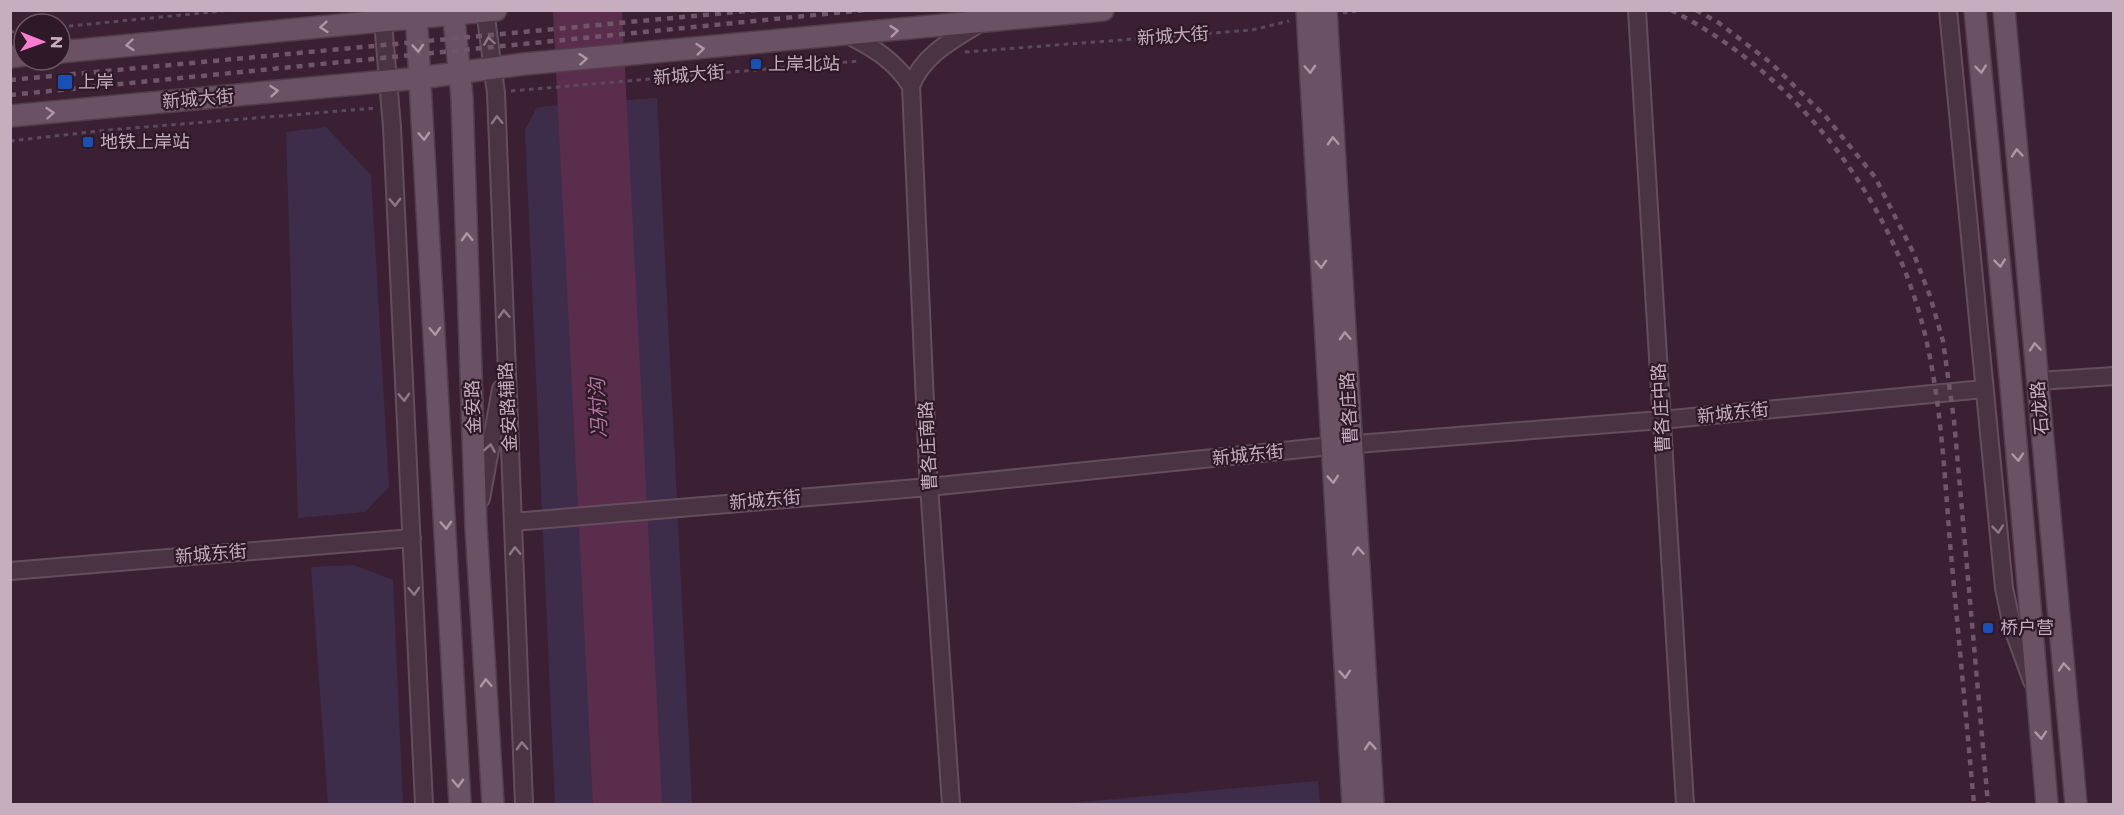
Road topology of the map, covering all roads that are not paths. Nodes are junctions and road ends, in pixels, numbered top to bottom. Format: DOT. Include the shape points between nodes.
graph roads {
  1 [pos="1103,10"];
  2 [pos="1948,10"];
  3 [pos="1975,10"];
  4 [pos="2004,10"];
  5 [pos="489,11"];
  6 [pos="1637,11"];
  7 [pos="453,13"];
  8 [pos="1316,13"];
  9 [pos="416,14"];
  10 [pos="382,16"];
  11 [pos="981,22"];
  12 [pos="848,35"];
  13 [pos="72,51"];
  14 [pos="493,69"];
  15 [pos="460,72"];
  16 [pos="420,78"];
  17 [pos="388,81"];
  18 [pos="911,86"];
  19 [pos="10,116"];
  20 [pos="506,357"];
  21 [pos="2114,376"];
  22 [pos="2038,381"];
  23 [pos="1984,389"];
  24 [pos="1661,420"];
  25 [pos="1341,446"];
  26 [pos="929,487"];
  27 [pos="513,522"];
  28 [pos="476,526"];
  29 [pos="412,538"];
  30 [pos="10,571"];
  31 [pos="2038,696"];
  32 [pos="424,804"];
  33 [pos="460,804"];
  34 [pos="493,804"];
  35 [pos="524,804"];
  36 [pos="951,804"];
  37 [pos="1353,804"];
  38 [pos="1373,804"];
  39 [pos="1685,804"];
  40 [pos="2047,804"];
  41 [pos="2076,804"];
  1 -- 11 [label="main road, 新城大街"];
  2 -- 23 [label="street"];
  3 -- 31 [label="main road, 石龙路, one-way"];
  22 -- 4 [label="main road, 石龙路, one-way"];
  5 -- 7 [label="main road"];
  14 -- 5 [label="street, 金安路辅路, one-way"];
  6 -- 24 [label="street, 曹各庄中路"];
  7 -- 9 [label="main road"];
  7 -- 15 [label="main road, 金安路"];
  8 -- 25 [label="main road, 曹各庄路"];
  9 -- 10 [label="main road"];
  9 -- 16 [label="main road, 金安路, one-way"];
  10 -- 13 [label="main road, one-way"];
  10 -- 17 [label="street"];
  12 -- 11 [label="main road, 新城大街, one-way"];
  11 -- 18 [label="street" via="932,55"];
  14 -- 12 [label="main road, 新城大街, one-way"];
  12 -- 18 [label="street" via="888,58"];
  14 -- 15 [label="main road, 新城大街"];
  20 -- 14 [label="street, 金安路辅路, one-way"];
  15 -- 16 [label="main road, 新城大街"];
  28 -- 15 [label="main road, 金安路, one-way"];
  16 -- 17 [label="main road, 新城大街"];
  16 -- 33 [label="main road, 金安路, one-way"];
  19 -- 17 [label="main road, 新城大街, one-way"];
  17 -- 29 [label="street, one-way"];
  18 -- 26 [label="street, 曹各庄南路"];
  20 -- 27 [label="street, 金安路辅路"];
  28 -- 20 [label="street, one-way"];
  21 -- 22 [label="street"];
  41 -- 22 [label="main road, 石龙路, one-way"];
  23 -- 24 [label="street, 新城东街"];
  23 -- 31 [label="street, one-way" via="2004,588 2012,626"];
  24 -- 25 [label="street, 新城东街"];
  24 -- 39 [label="street, 曹各庄中路"];
  25 -- 26 [label="street, 新城东街"];
  25 -- 37 [label="main road, 曹各庄路, one-way"];
  38 -- 25 [label="main road, 曹各庄路, one-way"];
  26 -- 27 [label="street, 新城东街"];
  26 -- 36 [label="street, 曹各庄南路"];
  35 -- 27 [label="street, 金安路辅路, one-way"];
  34 -- 28 [label="main road, 金安路, one-way"];
  29 -- 30 [label="street, 新城东街"];
  29 -- 32 [label="street, one-way"];
  31 -- 40 [label="main road, 石龙路, one-way"];
}
